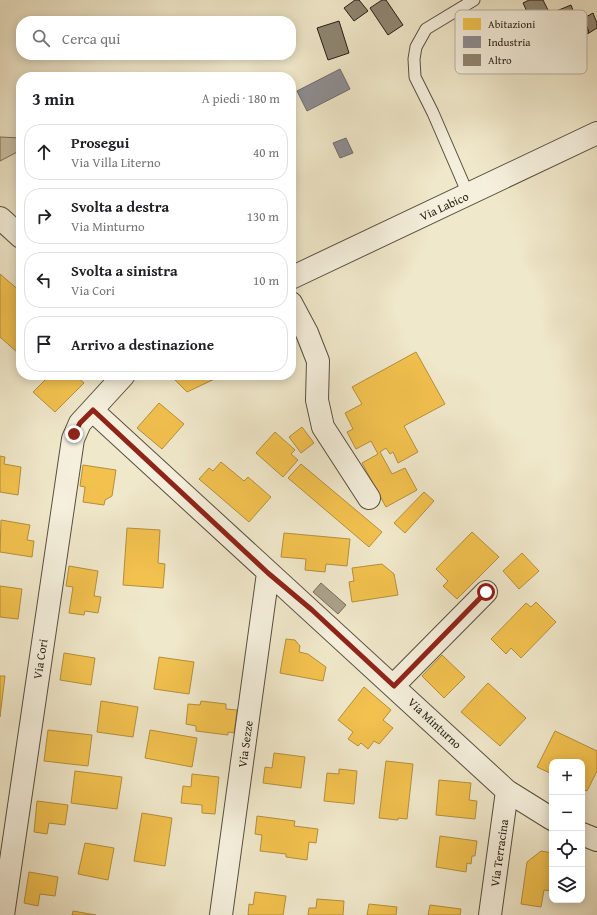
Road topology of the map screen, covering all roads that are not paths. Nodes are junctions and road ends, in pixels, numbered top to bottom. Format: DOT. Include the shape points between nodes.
graph roads {
  1 [pos="474,0"];
  2 [pos="457,10"];
  3 [pos="455,11"];
  4 [pos="597,133"];
  5 [pos="468,194"];
  6 [pos="0,218"];
  7 [pos="16,232"];
  8 [pos="296,276"];
  9 [pos="296,312"];
  10 [pos="120,380"];
  11 [pos="93,410"];
  12 [pos="369,498"];
  13 [pos="268,573"];
  14 [pos="486,592"];
  15 [pos="394,686"];
  16 [pos="507,791"];
  17 [pos="549,816"];
  18 [pos="585,835"];
  19 [pos="597,840"];
  20 [pos="3,915"];
  21 [pos="221,915"];
  22 [pos="490,915"];
  1 -- 2 [label="lane"];
  3 -- 5 [label="lane" via="426,29 416,47 415,77"];
  4 -- 5 [label="street, Via Labico"];
  5 -- 8 [label="street, Via Labico"];
  6 -- 7 [label="street"];
  9 -- 12 [label="street" via="318,361 317,400 323,428"];
  10 -- 11 [label="street, Via Cori"];
  11 -- 13 [label="street, Via Minturno"];
  11 -- 20 [label="street, Via Cori" via="78,427 73,439"];
  13 -- 15 [label="street, Via Minturno"];
  13 -- 21 [label="street, Via Sezze"];
  14 -- 15 [label="street"];
  15 -- 16 [label="street, Via Minturno"];
  16 -- 17 [label="street, Via Minturno"];
  16 -- 22 [label="street, Via Terracina"];
  18 -- 19 [label="street"];
}
